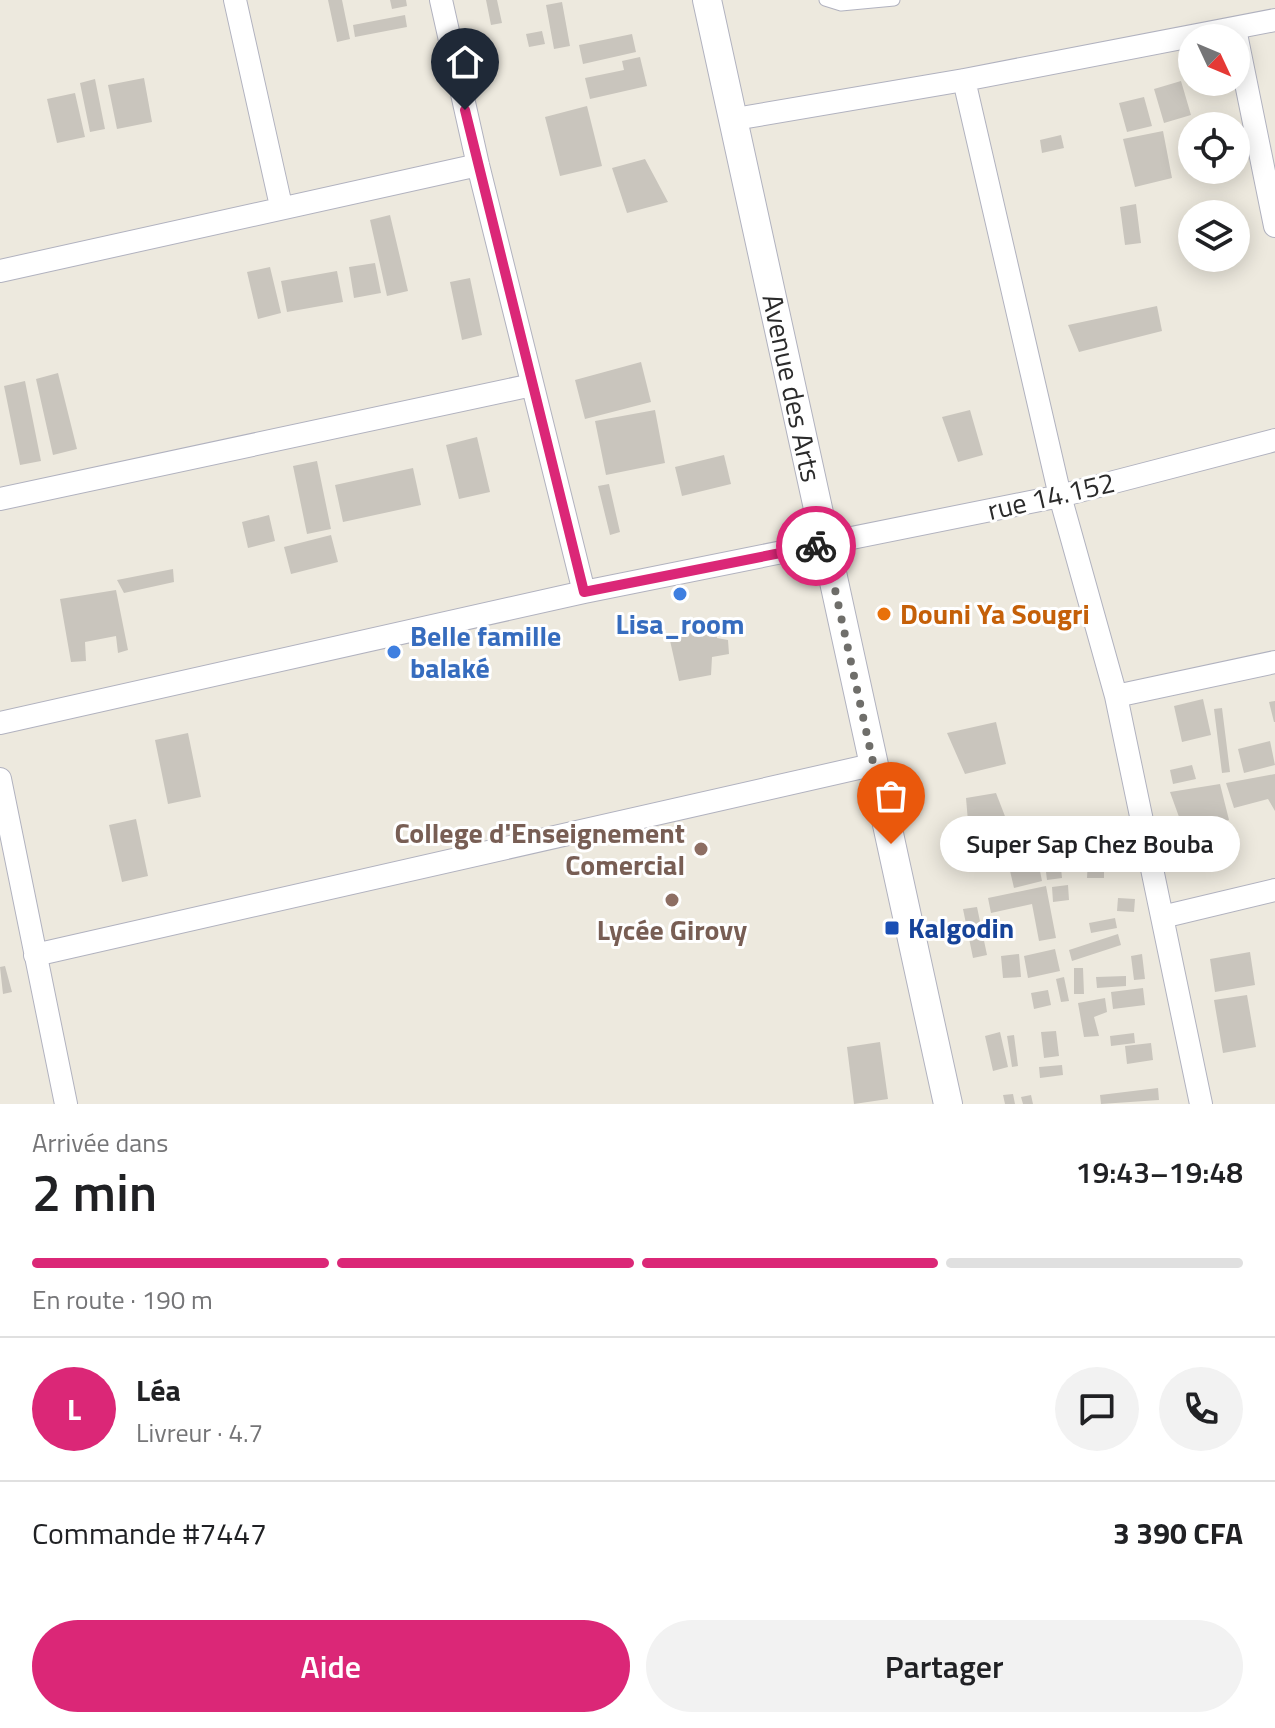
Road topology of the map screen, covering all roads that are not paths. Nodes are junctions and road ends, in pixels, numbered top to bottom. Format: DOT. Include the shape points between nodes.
graph roads {
  1 [pos="235,0"];
  2 [pos="441,0"];
  3 [pos="707,0"];
  4 [pos="825,0"];
  5 [pos="894,0"];
  6 [pos="1275,20"];
  7 [pos="1250,26"];
  8 [pos="1178,40"];
  9 [pos="964,80"];
  10 [pos="1249,96"];
  11 [pos="735,119"];
  12 [pos="478,165"];
  13 [pos="281,206"];
  14 [pos="1275,226"];
  15 [pos="0,271"];
  16 [pos="532,385"];
  17 [pos="1275,440"];
  18 [pos="1060,496"];
  19 [pos="0,499"];
  20 [pos="825,544"];
  21 [pos="584,592"];
  22 [pos="1275,662"];
  23 [pos="1116,696"];
  24 [pos="0,723"];
  25 [pos="876,764"];
  26 [pos="0,779"];
  27 [pos="1275,890"];
  28 [pos="1162,917"];
  29 [pos="35,955"];
  30 [pos="66,1104"];
  31 [pos="948,1104"];
  32 [pos="1201,1104"];
  1 -- 13 [label="street"];
  2 -- 12 [label="street"];
  3 -- 11 [label="street, Avenue des Arts"];
  4 -- 5 [label="lane" via="841,5"];
  6 -- 7 [label="street"];
  8 -- 9 [label="street"];
  9 -- 11 [label="street"];
  9 -- 18 [label="street"];
  10 -- 14 [label="street"];
  11 -- 20 [label="street, Avenue des Arts"];
  12 -- 13 [label="street"];
  12 -- 16 [label="street"];
  13 -- 15 [label="street"];
  16 -- 19 [label="street"];
  16 -- 21 [label="street"];
  17 -- 18 [label="street, rue 14.152"];
  18 -- 20 [label="street, rue 14.152"];
  18 -- 23 [label="street"];
  20 -- 21 [label="street, rue 14.152"];
  20 -- 25 [label="street, Avenue des Arts"];
  21 -- 24 [label="street, rue 14.152"];
  22 -- 23 [label="street"];
  23 -- 28 [label="street"];
  25 -- 29 [label="street"];
  25 -- 31 [label="street, Avenue des Arts"];
  26 -- 29 [label="street"];
  27 -- 28 [label="street"];
  28 -- 32 [label="street"];
  29 -- 30 [label="street"];
}
